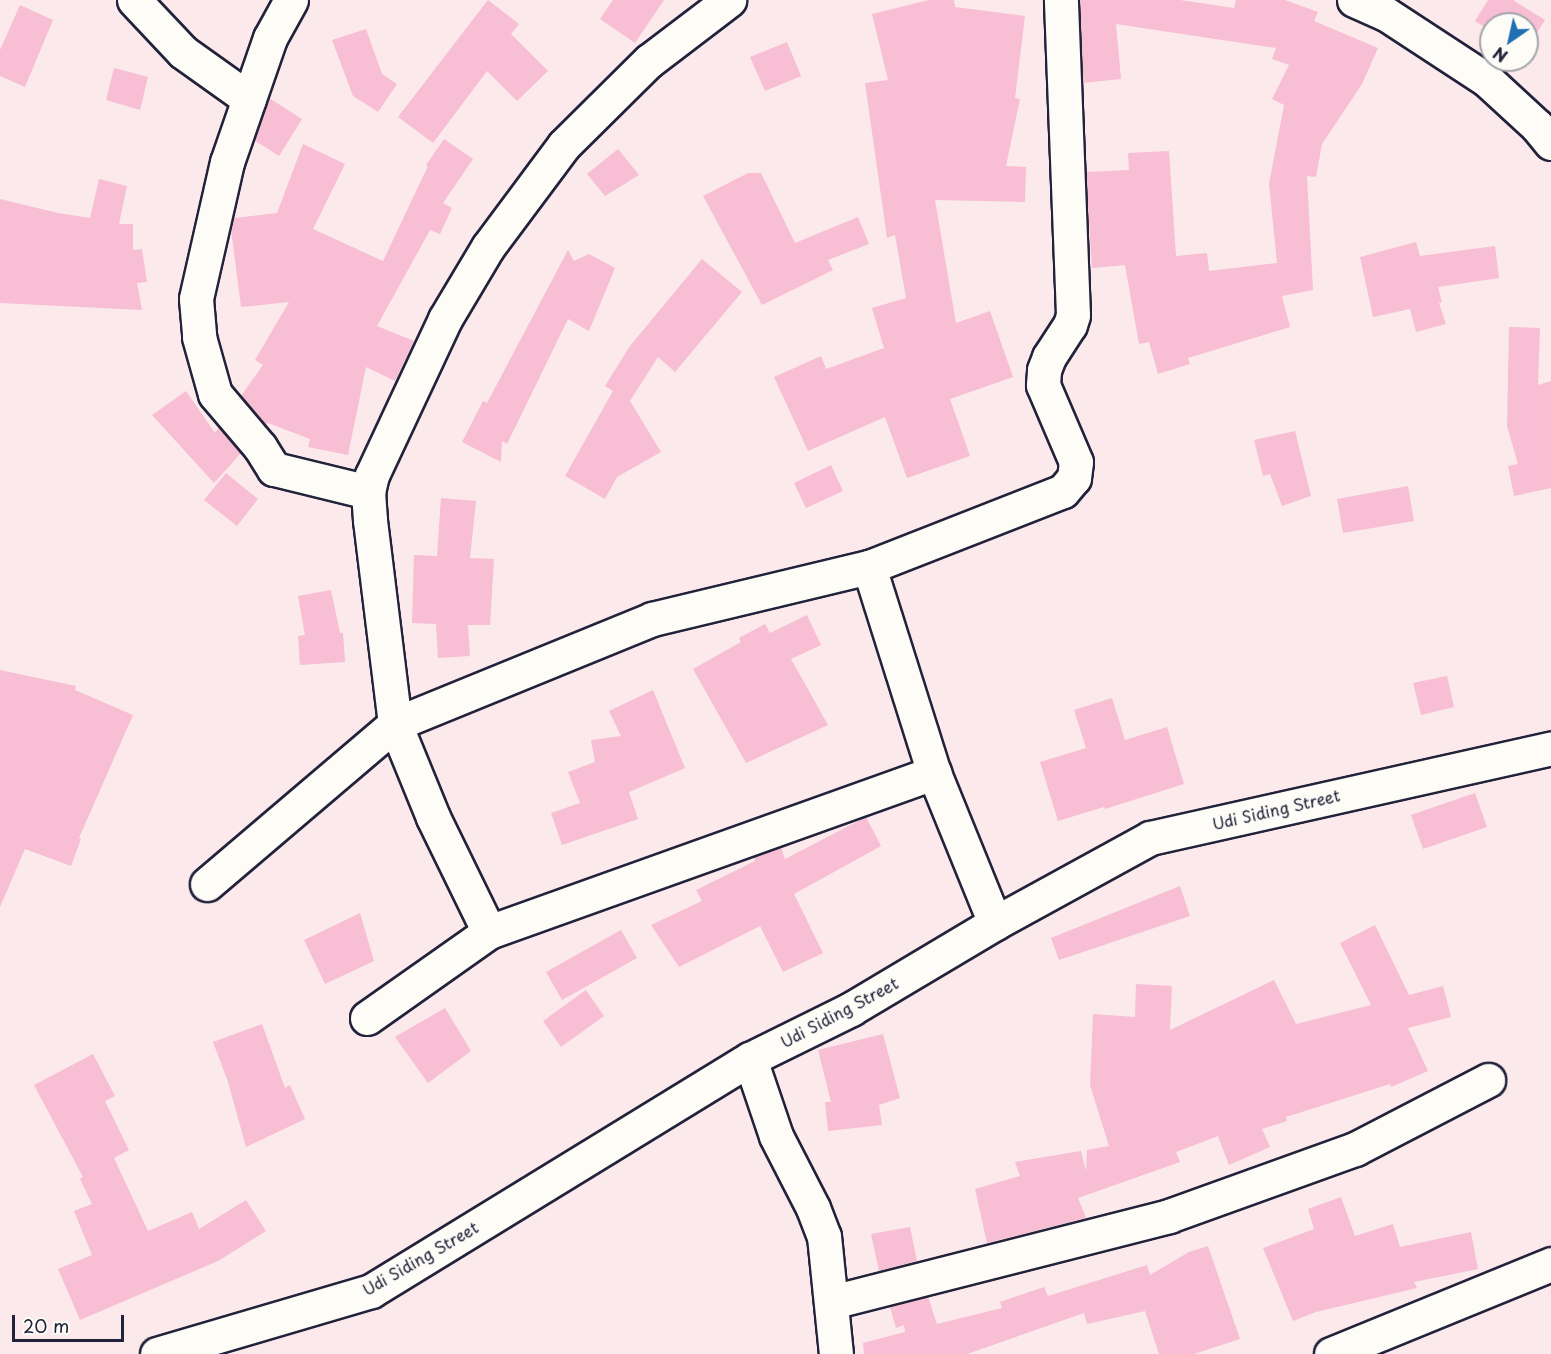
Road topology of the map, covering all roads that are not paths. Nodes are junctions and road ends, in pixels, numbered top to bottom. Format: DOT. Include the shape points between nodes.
graph roads {
  1 [pos="134,0"];
  2 [pos="291,0"];
  3 [pos="729,0"];
  4 [pos="1061,0"];
  5 [pos="1354,0"];
  6 [pos="249,99"];
  7 [pos="1551,143"];
  8 [pos="368,492"];
  9 [pos="868,567"];
  10 [pos="395,724"];
  11 [pos="1551,748"];
  12 [pos="934,773"];
  13 [pos="207,884"];
  14 [pos="995,923"];
  15 [pos="489,932"];
  16 [pos="367,1018"];
  17 [pos="750,1059"];
  18 [pos="1488,1080"];
  19 [pos="1551,1264"];
  20 [pos="832,1302"];
  21 [pos="157,1354"];
  22 [pos="836,1354"];
  23 [pos="1330,1354"];
  1 -- 6 [label="street" via="183,52"];
  2 -- 6 [label="street" via="270,38"];
  3 -- 8 [label="street" via="649,61 564,145 488,247 420,368"];
  4 -- 9 [label="street" via="1073,315 1049,357 1043,385 1076,462 1074,478 1063,491"];
  5 -- 7 [label="street" via="1386,14 1487,80"];
  6 -- 8 [label="street" via="227,162 196,299 199,337 215,394 274,469"];
  8 -- 10 [label="street"];
  9 -- 10 [label="street" via="652,618"];
  9 -- 12 [label="street"];
  10 -- 13 [label="street"];
  10 -- 15 [label="street" via="433,817"];
  11 -- 14 [label="street, Udi Siding Street" via="1150,838"];
  12 -- 14 [label="street"];
  12 -- 15 [label="street"];
  14 -- 17 [label="street, Udi Siding Street" via="851,1009"];
  15 -- 16 [label="street"];
  17 -- 20 [label="street" via="776,1136 824,1236"];
  17 -- 21 [label="street, Udi Siding Street" via="371,1291"];
  18 -- 20 [label="street" via="1355,1149 1169,1216"];
  19 -- 23 [label="street"];
  20 -- 22 [label="street"];
}
